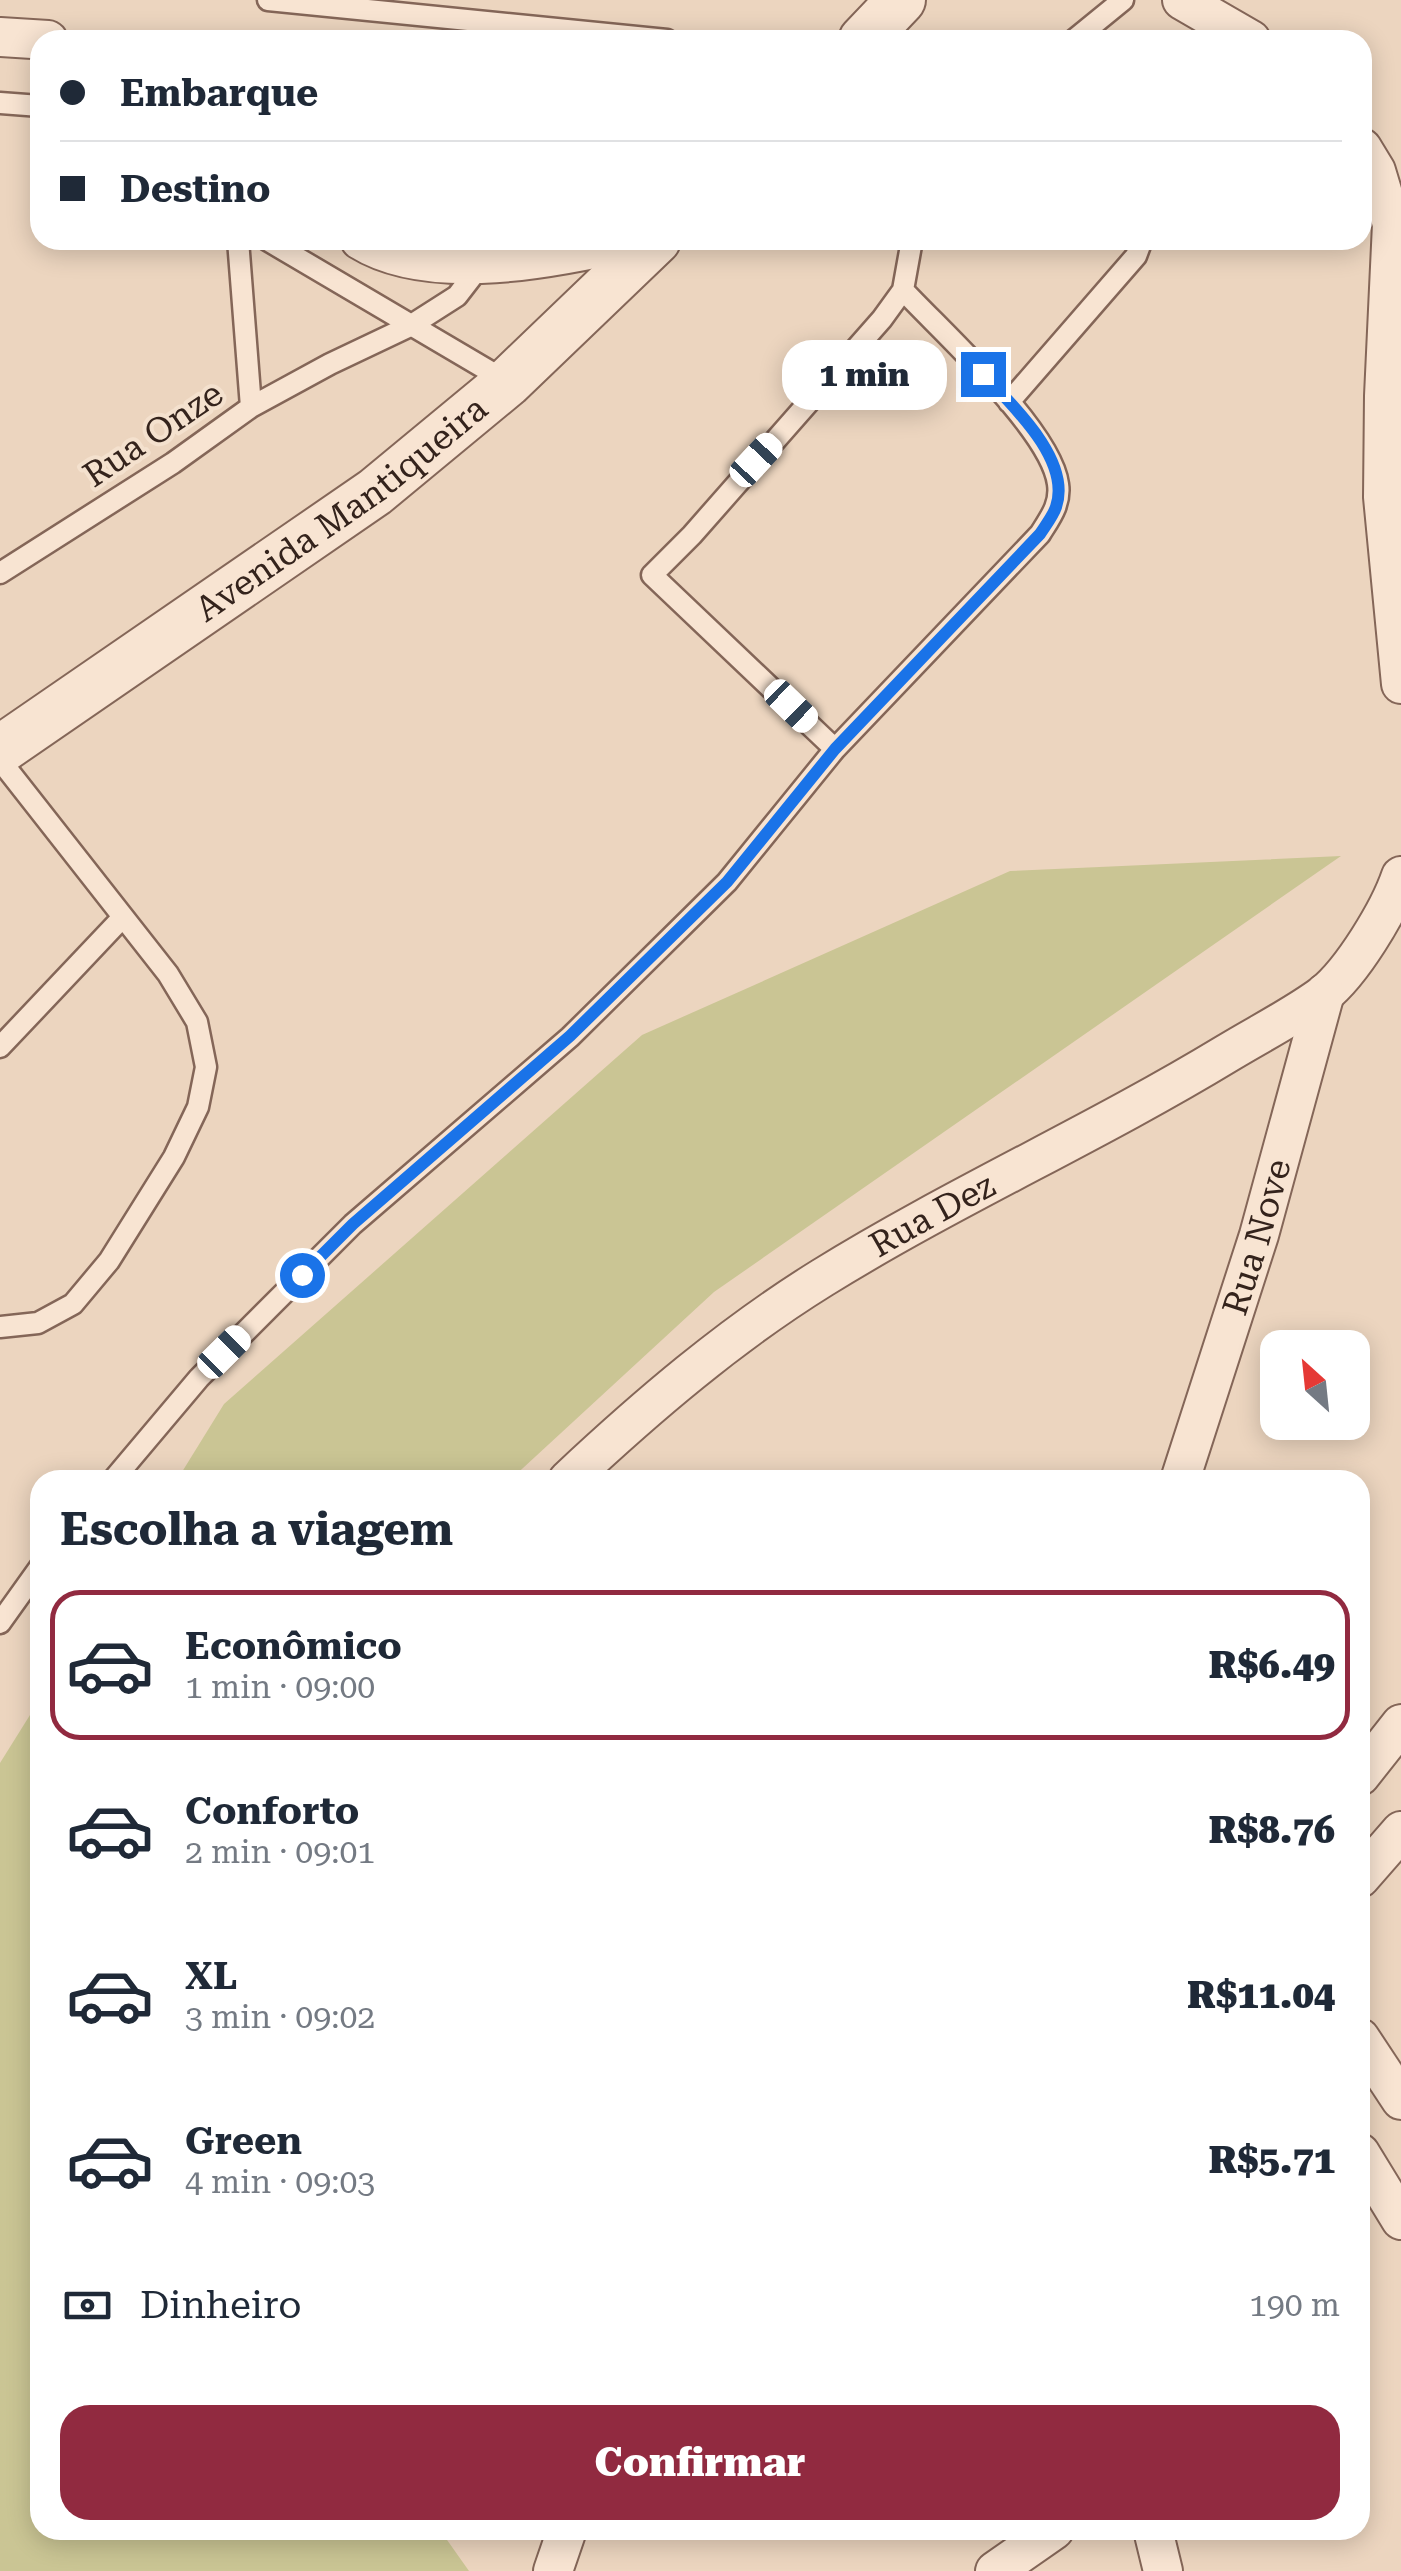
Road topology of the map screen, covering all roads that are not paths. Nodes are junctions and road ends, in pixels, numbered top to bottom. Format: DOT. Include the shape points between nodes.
graph roads {
  1 [pos="268,0"];
  2 [pos="901,0"];
  3 [pos="1123,0"];
  4 [pos="1182,0"];
  5 [pos="566,30"];
  6 [pos="872,30"];
  7 [pos="1086,30"];
  8 [pos="1234,30"];
  9 [pos="0,37"];
  10 [pos="30,39"];
  11 [pos="0,103"];
  12 [pos="30,105"];
  13 [pos="1372,164"];
  14 [pos="239,250"];
  15 [pos="284,250"];
  16 [pos="384,250"];
  17 [pos="590,250"];
  18 [pos="646,250"];
  19 [pos="910,250"];
  20 [pos="1138,250"];
  21 [pos="484,262"];
  22 [pos="903,290"];
  23 [pos="410,326"];
  24 [pos="508,382"];
  25 [pos="1010,402"];
  26 [pos="252,407"];
  27 [pos="0,573"];
  28 [pos="1401,684"];
  29 [pos="835,749"];
  30 [pos="0,750"];
  31 [pos="0,760"];
  32 [pos="1401,876"];
  33 [pos="122,918"];
  34 [pos="1324,994"];
  35 [pos="0,1047"];
  36 [pos="0,1326"];
  37 [pos="121,1470"];
  38 [pos="579,1470"];
  39 [pos="1183,1470"];
  40 [pos="30,1581"];
  41 [pos="0,1623"];
  42 [pos="1401,1724"];
  43 [pos="1370,1763"];
  44 [pos="1401,1831"];
  45 [pos="1370,1867"];
  46 [pos="1370,2053"];
  47 [pos="1401,2100"];
  48 [pos="1370,2170"];
  49 [pos="1401,2220"];
  50 [pos="564,2540"];
  51 [pos="1040,2540"];
  52 [pos="1155,2540"];
  53 [pos="553,2571"];
  54 [pos="995,2571"];
  55 [pos="1163,2571"];
  1 -- 5 [label="lane"];
  2 -- 6 [label="street"];
  3 -- 7 [label="lane"];
  4 -- 8 [label="street"];
  9 -- 10 [label="street"];
  11 -- 12 [label="lane"];
  13 -- 28 [label="street" via="1392,224 1384,496"];
  14 -- 26 [label="lane, Rua Onze"];
  15 -- 23 [label="lane"];
  16 -- 21 [label="street" via="428,262"];
  17 -- 21 [label="street"];
  18 -- 24 [label="street, Avenida Mantiqueira"];
  19 -- 22 [label="lane"];
  20 -- 25 [label="lane"];
  21 -- 23 [label="lane" via="457,296"];
  22 -- 25 [label="lane"];
  22 -- 29 [label="lane" via="824,388 652,575"];
  23 -- 24 [label="lane"];
  23 -- 26 [label="lane"];
  24 -- 30 [label="street, Avenida Mantiqueira" via="376,492"];
  25 -- 29 [label="lane" via="1050,457 1059,486 1056,508 1040,534"];
  26 -- 27 [label="lane, Rua Onze"];
  29 -- 37 [label="lane" via="727,882 570,1036 353,1224 199,1378"];
  31 -- 33 [label="lane"];
  32 -- 34 [label="street" via="1362,948"];
  33 -- 35 [label="lane"];
  33 -- 36 [label="lane" via="168,974 196,1022 206,1067 198,1108 109,1261 73,1304 38,1323"];
  34 -- 38 [label="street, Rua Dez" via="1168,1089 822,1278 731,1340"];
  34 -- 39 [label="street, Rua Nove" via="1259,1234"];
  40 -- 41 [label="lane"];
  42 -- 43 [label="street"];
  44 -- 45 [label="street"];
  46 -- 47 [label="street"];
  48 -- 49 [label="street"];
  50 -- 53 [label="street"];
  51 -- 54 [label="street"];
  52 -- 55 [label="street"];
}
